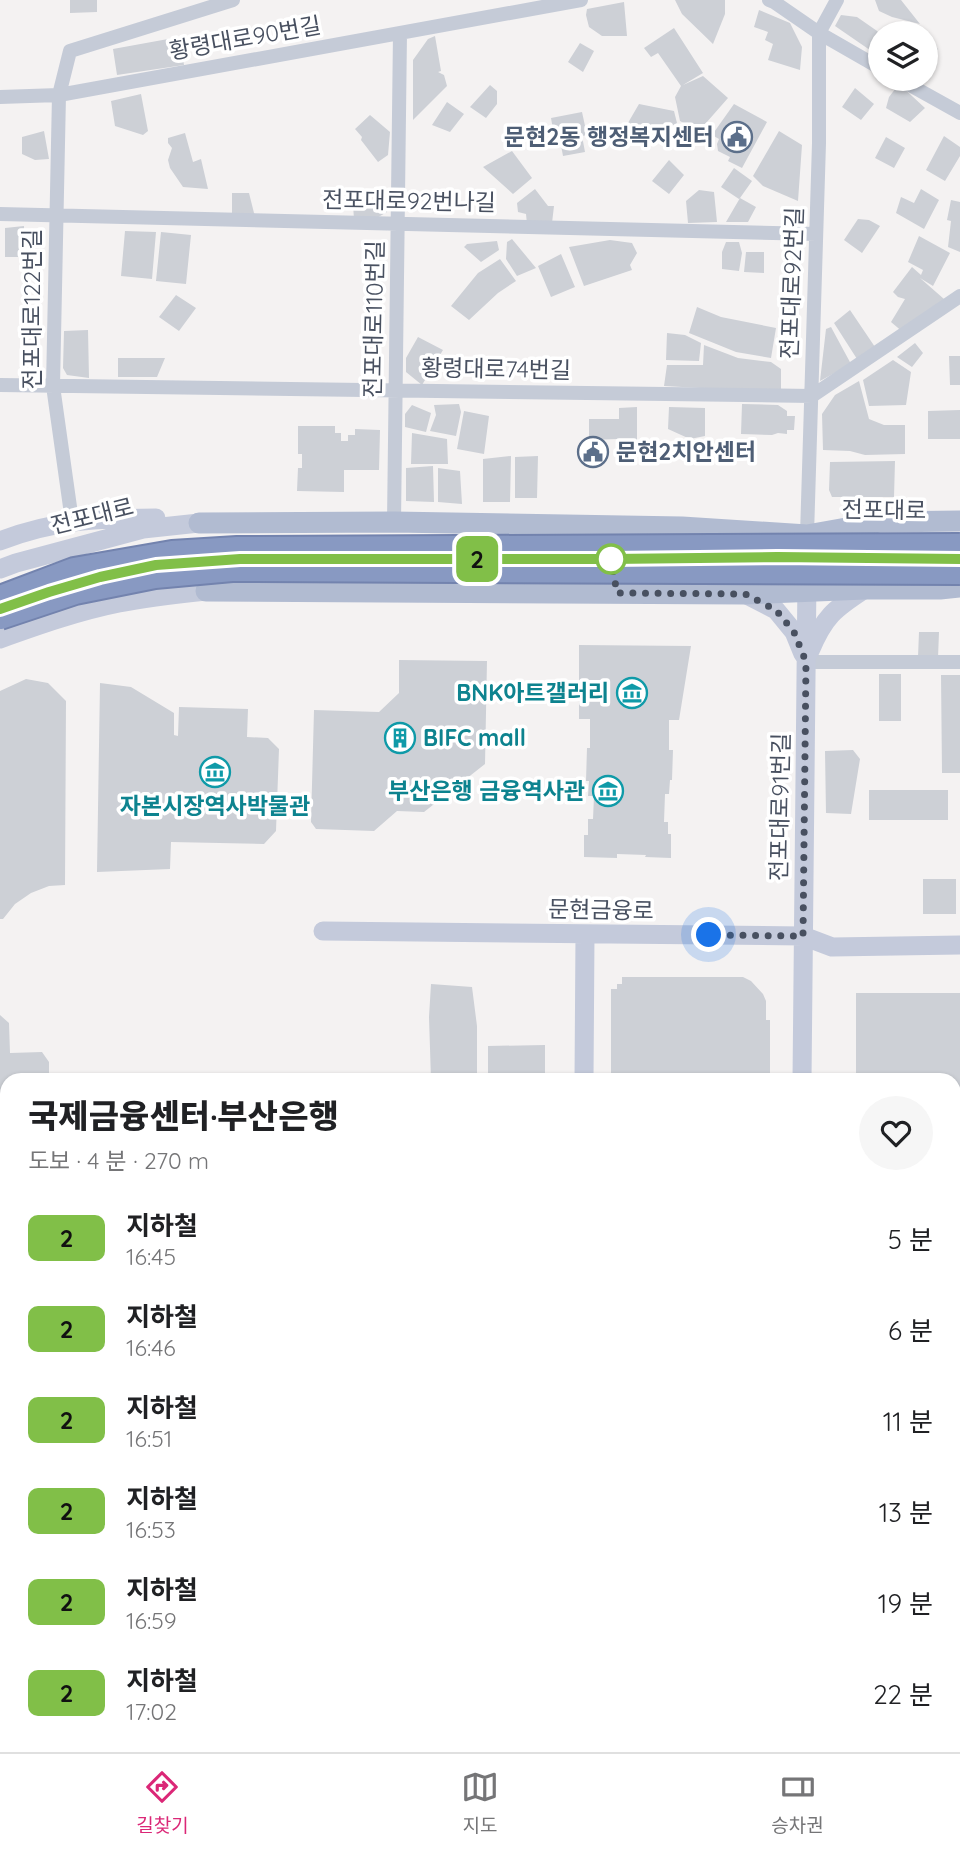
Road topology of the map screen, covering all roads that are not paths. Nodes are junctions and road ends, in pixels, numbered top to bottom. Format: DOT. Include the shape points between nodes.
graph roads {
  1 [pos="233,0"];
  2 [pos="581,0"];
  3 [pos="769,0"];
  4 [pos="837,0"];
  5 [pos="400,33"];
  6 [pos="819,33"];
  7 [pos="868,61"];
  8 [pos="921,91"];
  9 [pos="59,96"];
  10 [pos="0,97"];
  11 [pos="960,113"];
  12 [pos="0,214"];
  13 [pos="55,215"];
  14 [pos="398,224"];
  15 [pos="816,234"];
  16 [pos="960,296"];
  17 [pos="0,385"];
  18 [pos="16,386"];
  19 [pos="53,386"];
  20 [pos="396,390"];
  21 [pos="0,395"];
  22 [pos="812,396"];
  23 [pos="72,521"];
  24 [pos="960,521"];
  25 [pos="394,522"];
  26 [pos="199,523"];
  27 [pos="682,527"];
  28 [pos="807,535"];
  29 [pos="960,538"];
  30 [pos="0,541"];
  31 [pos="960,546"];
  32 [pos="0,569"];
  33 [pos="960,572"];
  34 [pos="865,589"];
  35 [pos="953,589"];
  36 [pos="205,591"];
  37 [pos="807,591"];
  38 [pos="666,593"];
  39 [pos="745,594"];
  40 [pos="0,598"];
  41 [pos="0,617"];
  42 [pos="0,639"];
  43 [pos="806,662"];
  44 [pos="960,662"];
  45 [pos="323,931"];
  46 [pos="585,934"];
  47 [pos="803,936"];
  48 [pos="960,945"];
  49 [pos="584,1073"];
  50 [pos="802,1073"];
  1 -- 9 [label="street, 전포대로122번길" via="70,51"];
  2 -- 5 [label="street, 황령대로90번길"];
  3 -- 6 [label="street"];
  4 -- 6 [label="street"];
  5 -- 9 [label="street, 황령대로90번길"];
  5 -- 14 [label="street, 전포대로110번길"];
  6 -- 7 [label="street"];
  6 -- 15 [label="street, 전포대로92번길"];
  8 -- 11 [label="street"];
  9 -- 10 [label="street, 황령대로90번길"];
  9 -- 13 [label="street, 전포대로122번길"];
  12 -- 13 [label="street, 전포대로92번나길"];
  13 -- 14 [label="street, 전포대로92번나길"];
  13 -- 19 [label="street, 전포대로122번길"];
  14 -- 15 [label="street, 전포대로92번나길"];
  14 -- 20 [label="street, 전포대로110번길"];
  15 -- 22 [label="street, 전포대로92번길"];
  16 -- 22 [label="street"];
  17 -- 18 [label="street, 황령대로74번길"];
  18 -- 19 [label="street, 황령대로74번길"];
  18 -- 21 [label="street"];
  19 -- 20 [label="street, 황령대로74번길"];
  19 -- 23 [label="street, 전포대로122번길"];
  20 -- 22 [label="street, 황령대로74번길"];
  20 -- 25 [label="street, 전포대로110번길"];
  22 -- 28 [label="street, 전포대로92번길"];
  23 -- 26 [label="main road" via="160,518"];
  23 -- 30 [label="main road"];
  24 -- 28 [label="main road" via="880,522"];
  25 -- 26 [label="main road"];
  25 -- 27 [label="main road"];
  26 -- 32 [label="main road, 전포대로" via="130,532"];
  27 -- 28 [label="main road"];
  27 -- 38 [label="main road" via="697,542 697,572"];
  28 -- 29 [label="main road, 전포대로"];
  28 -- 37 [label="main road, 전포대로91번길"];
  31 -- 40 [label="highway, bridge" via="237,549 172,553 74,570"];
  33 -- 41 [label="highway, bridge" via="232,569 155,576 75,592"];
  34 -- 35 [label="main road"];
  34 -- 37 [label="main road"];
  34 -- 43 [label="main road" via="838,606 819,629"];
  36 -- 38 [label="main road"];
  36 -- 42 [label="main road" via="87,610"];
  37 -- 39 [label="main road"];
  37 -- 43 [label="main road, 전포대로91번길"];
  38 -- 39 [label="main road"];
  39 -- 43 [label="main road" via="776,610 794,632"];
  43 -- 44 [label="street"];
  43 -- 47 [label="main road, 전포대로91번길"];
  45 -- 46 [label="main road, 문현금융로"];
  46 -- 47 [label="main road, 문현금융로"];
  46 -- 49 [label="main road"];
  47 -- 48 [label="main road, 문현금융로" via="832,947"];
  47 -- 50 [label="main road, 전포대로91번길"];
}
